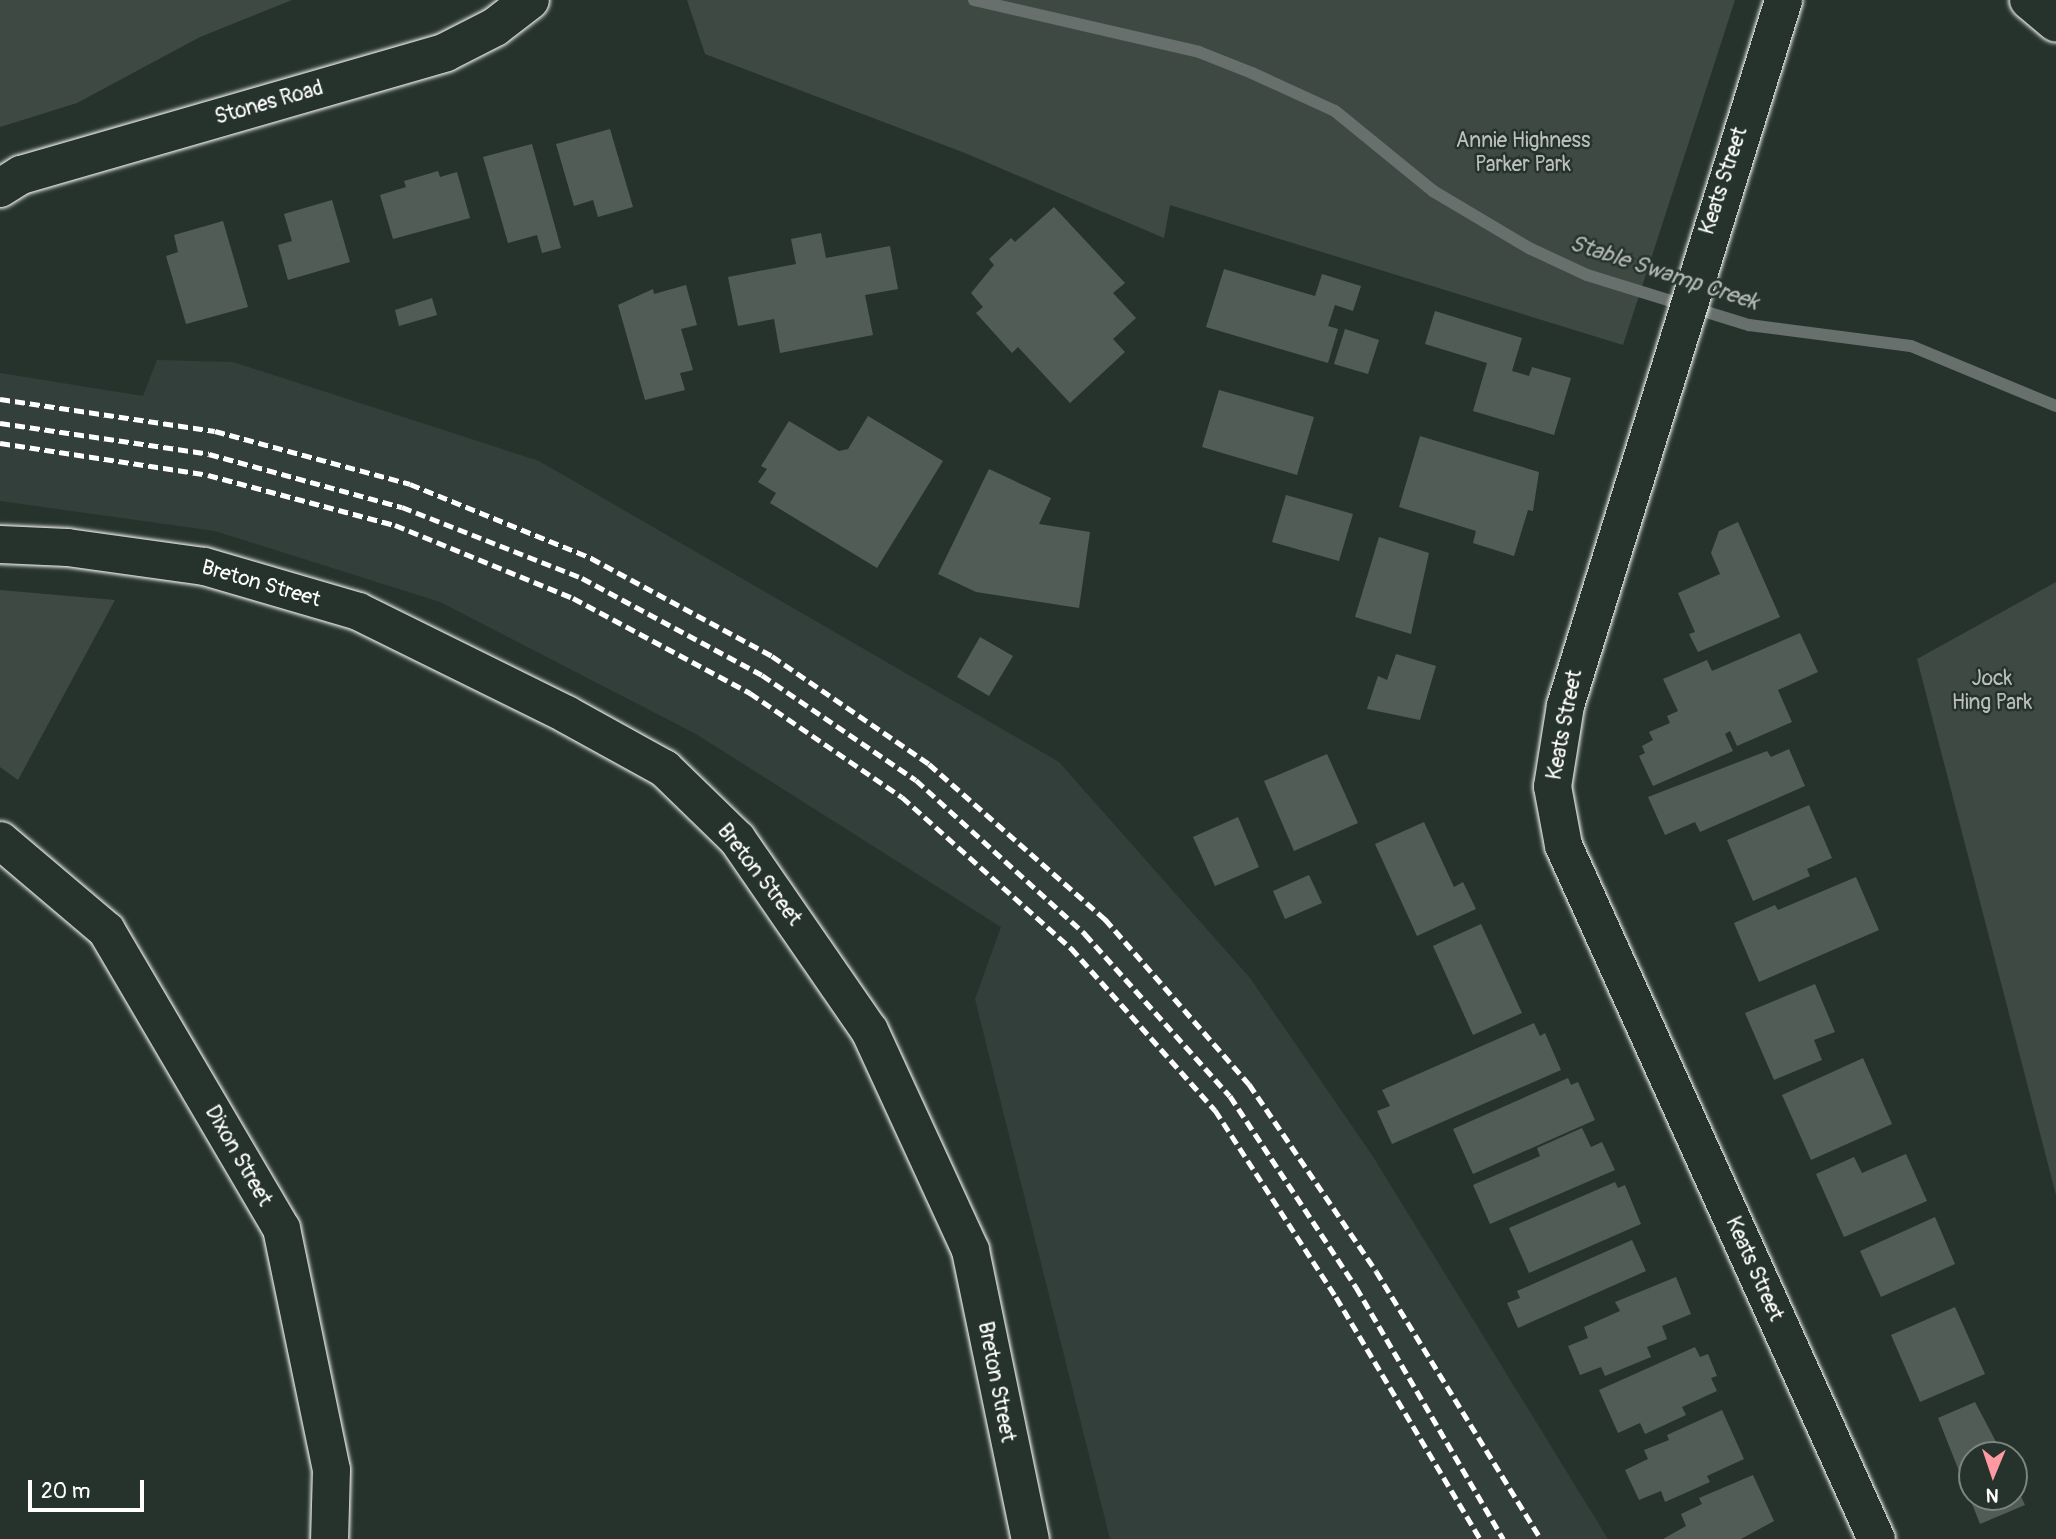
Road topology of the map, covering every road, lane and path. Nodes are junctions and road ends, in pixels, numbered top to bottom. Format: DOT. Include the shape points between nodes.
graph roads {
  1 [pos="530,0"];
  2 [pos="1783,0"];
  3 [pos="2029,0"];
  4 [pos="2056,23"];
  5 [pos="0,188"];
  6 [pos="0,544"];
  7 [pos="0,840"];
  8 [pos="329,1539"];
  9 [pos="1030,1539"];
  10 [pos="1876,1539"];
  1 -- 5 [label="street, Stones Road" via="495,27 446,52 21,175"];
  2 -- 10 [label="street, Keats Street" via="1672,346 1565,705 1552,786 1563,845"];
  3 -- 4 [label="street"];
  6 -- 9 [label="street, Breton Street" via="67,547 204,566 358,611 664,768 737,839 869,1030 970,1250"];
  7 -- 8 [label="street, Dixon Street" via="106,930 281,1228 331,1469"];
}
